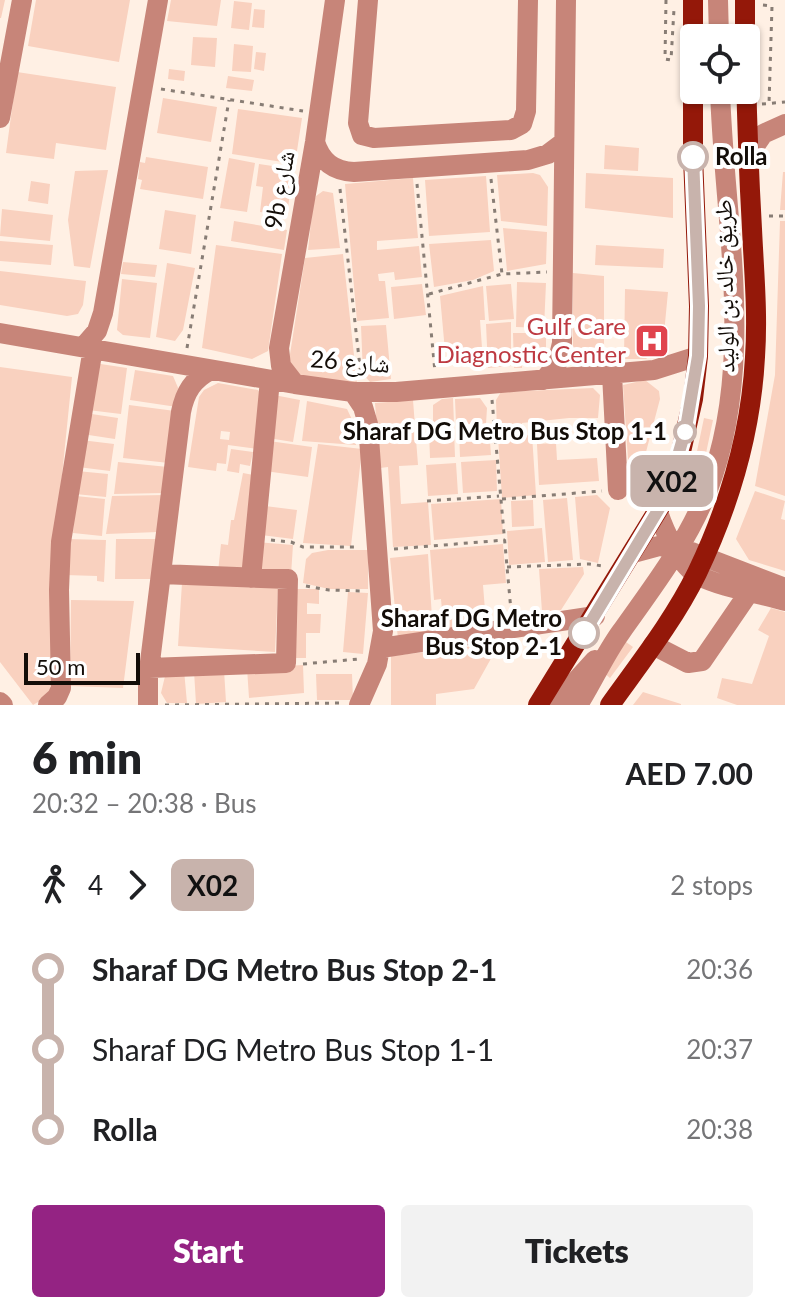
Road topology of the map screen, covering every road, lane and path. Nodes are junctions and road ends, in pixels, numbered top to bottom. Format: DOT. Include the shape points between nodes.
graph roads {
  1 [pos="22,0"];
  2 [pos="158,0"];
  3 [pos="335,0"];
  4 [pos="368,0"];
  5 [pos="528,0"];
  6 [pos="566,0"];
  7 [pos="666,0"];
  8 [pos="718,0"];
  9 [pos="745,0"];
  10 [pos="684,2"];
  11 [pos="772,6"];
  12 [pos="719,24"];
  13 [pos="745,24"];
  14 [pos="143,86"];
  15 [pos="229,100"];
  16 [pos="721,104"];
  17 [pos="747,104"];
  18 [pos="769,104"];
  19 [pos="319,114"];
  20 [pos="0,118"];
  21 [pos="785,124"];
  22 [pos="315,142"];
  23 [pos="564,142"];
  24 [pos="748,156"];
  25 [pos="489,163"];
  26 [pos="416,168"];
  27 [pos="338,170"];
  28 [pos="563,272"];
  29 [pos="502,274"];
  30 [pos="428,294"];
  31 [pos="0,333"];
  32 [pos="89,347"];
  33 [pos="698,356"];
  34 [pos="185,365"];
  35 [pos="211,370"];
  36 [pos="612,374"];
  37 [pos="270,380"];
  38 [pos="544,380"];
  39 [pos="295,384"];
  40 [pos="491,384"];
  41 [pos="436,389"];
  42 [pos="358,392"];
  43 [pos="618,490"];
  44 [pos="501,497"];
  45 [pos="427,501"];
  46 [pos="658,512"];
  47 [pos="255,538"];
  48 [pos="505,540"];
  49 [pos="378,549"];
  50 [pos="677,549"];
  51 [pos="633,553"];
  52 [pos="700,566"];
  53 [pos="507,567"];
  54 [pos="161,574"];
  55 [pos="620,574"];
  56 [pos="251,578"];
  57 [pos="288,584"];
  58 [pos="785,588"];
  59 [pos="382,591"];
  60 [pos="750,591"];
  61 [pos="785,601"];
  62 [pos="595,616"];
  63 [pos="512,630"];
  64 [pos="619,634"];
  65 [pos="653,645"];
  66 [pos="380,652"];
  67 [pos="286,663"];
  68 [pos="149,668"];
  69 [pos="360,704"];
  70 [pos="48,705"];
  71 [pos="148,705"];
  72 [pos="158,705"];
  73 [pos="538,705"];
  74 [pos="554,705"];
  75 [pos="578,705"];
  76 [pos="610,705"];
  1 -- 20 [label="street"];
  2 -- 14 [label="street"];
  3 -- 19 [label="street, 9b شارع"];
  4 -- 5 [label="street" via="358,123 362,135 374,138 511,130 522,124"];
  6 -- 23 [label="street"];
  7 -- 10 [label="path" via="665,59 671,60"];
  8 -- 12 [label="street"];
  9 -- 13 [label="main road"];
  10 -- 33 [label="main road, طريق خالد بن الوليد"];
  11 -- 18 [label="path"];
  14 -- 15 [label="path"];
  14 -- 32 [label="street" via="103,313"];
  15 -- 19 [label="path"];
  15 -- 34 [label="path"];
  16 -- 50 [label="street" via="735,340 731,403 706,494"];
  17 -- 24 [label="main road, طريق خالد بن الوليد"];
  19 -- 22 [label="street, 9b شارع"];
  21 -- 24 [label="street" via="763,134"];
  22 -- 27 [label="street" via="324,161"];
  22 -- 39 [label="street, 9b شارع" via="279,348 281,366"];
  23 -- 25 [label="street" via="539,158"];
  23 -- 28 [label="street"];
  24 -- 52 [label="main road, طريق خالد بن الوليد" via="756,307 752,385 737,468"];
  25 -- 26 [label="street"];
  25 -- 29 [label="path"];
  26 -- 27 [label="street"];
  26 -- 30 [label="path"];
  27 -- 42 [label="path"];
  28 -- 29 [label="path"];
  28 -- 38 [label="street" via="560,354"];
  29 -- 30 [label="path"];
  30 -- 41 [label="path"];
  31 -- 32 [label="street, شارع 26"];
  32 -- 34 [label="street, شارع 26"];
  32 -- 70 [label="street" via="61,542 61,688"];
  33 -- 36 [label="street, شارع 26" via="665,368"];
  33 -- 46 [label="main road, طريق خالد بن الوليد" via="680,456"];
  34 -- 35 [label="street, شارع 26"];
  35 -- 37 [label="street, شارع 26"];
  35 -- 54 [label="street" via="194,382 183,401"];
  36 -- 38 [label="street, شارع 26"];
  36 -- 43 [label="street"];
  37 -- 39 [label="street, شارع 26"];
  37 -- 47 [label="street"];
  38 -- 40 [label="street, شارع 26"];
  39 -- 42 [label="street, شارع 26"];
  40 -- 41 [label="street, شارع 26"];
  40 -- 44 [label="path"];
  41 -- 42 [label="street, شارع 26"];
  42 -- 49 [label="street" via="368,424"];
  43 -- 44 [label="path"];
  44 -- 45 [label="path"];
  44 -- 48 [label="path"];
  46 -- 50 [label="street"];
  46 -- 51 [label="main road, طريق خالد بن الوليد"];
  47 -- 49 [label="path" via="303,547"];
  47 -- 56 [label="street"];
  48 -- 49 [label="path"];
  48 -- 53 [label="path"];
  49 -- 59 [label="street"];
  50 -- 51 [label="street" via="659,546"];
  50 -- 52 [label="street"];
  50 -- 64 [label="street"];
  51 -- 55 [label="main road, طريق خالد بن الوليد"];
  52 -- 58 [label="street"];
  52 -- 60 [label="street"];
  52 -- 65 [label="main road, طريق خالد بن الوليد"];
  53 -- 55 [label="path" via="589,564"];
  53 -- 63 [label="path"];
  54 -- 56 [label="street"];
  54 -- 68 [label="street"];
  55 -- 62 [label="main road, طريق خالد بن الوليد"];
  56 -- 57 [label="street" via="288,579"];
  57 -- 59 [label="path"];
  57 -- 67 [label="street"];
  59 -- 66 [label="street"];
  60 -- 61 [label="street"];
  60 -- 65 [label="street" via="702,661 688,663"];
  62 -- 63 [label="street"];
  62 -- 73 [label="main road, طريق خالد بن الوليد"];
  63 -- 66 [label="street"];
  64 -- 74 [label="street"];
  64 -- 75 [label="street"];
  65 -- 76 [label="main road, طريق خالد بن الوليد"];
  66 -- 67 [label="path"];
  66 -- 69 [label="street"];
  67 -- 68 [label="street"];
  68 -- 71 [label="street"];
  69 -- 72 [label="path"];
}
